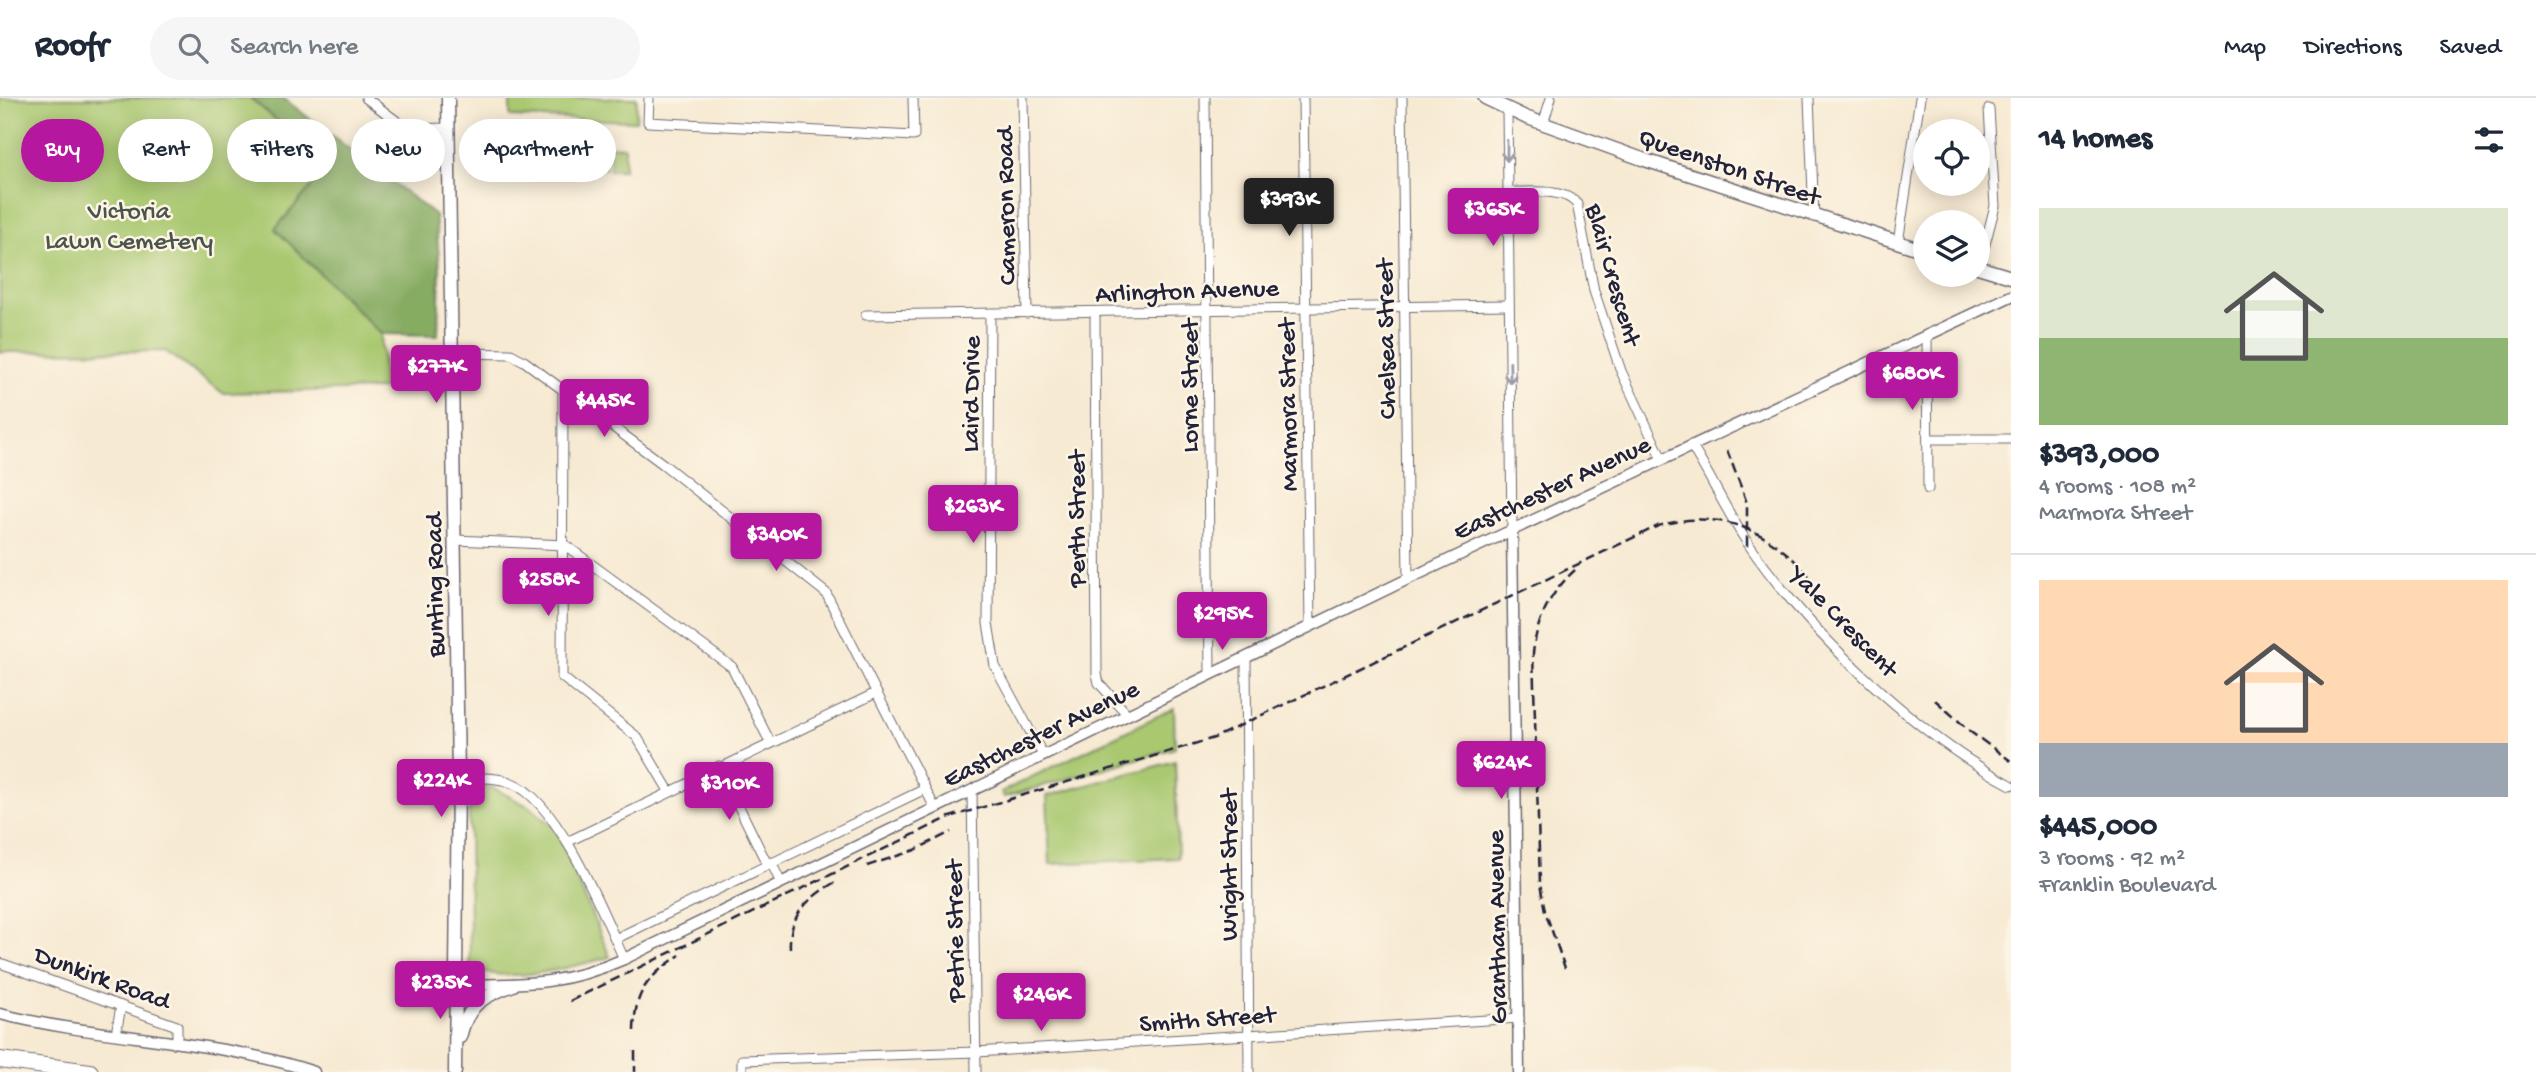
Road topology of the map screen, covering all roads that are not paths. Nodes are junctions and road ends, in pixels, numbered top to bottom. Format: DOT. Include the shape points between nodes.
graph roads {
  1 [pos="366,98"];
  2 [pos="448,98"];
  3 [pos="649,98"];
  4 [pos="913,98"];
  5 [pos="1023,98"];
  6 [pos="1205,98"];
  7 [pos="1303,98"];
  8 [pos="1402,98"];
  9 [pos="1485,98"];
  10 [pos="1551,98"];
  11 [pos="1809,98"];
  12 [pos="1920,98"];
  13 [pos="1507,109"];
  14 [pos="1989,109"];
  15 [pos="1543,124"];
  16 [pos="448,128"];
  17 [pos="1508,192"];
  18 [pos="1814,217"];
  19 [pos="1990,224"];
  20 [pos="1898,243"];
  21 [pos="1913,247"];
  22 [pos="1990,271"];
  23 [pos="2011,277"];
  24 [pos="2011,296"];
  25 [pos="1508,304"];
  26 [pos="1404,305"];
  27 [pos="1306,307"];
  28 [pos="1209,311"];
  29 [pos="1027,313"];
  30 [pos="1095,313"];
  31 [pos="866,315"];
  32 [pos="990,315"];
  33 [pos="1927,334"];
  34 [pos="452,353"];
  35 [pos="563,391"];
  36 [pos="1928,439"];
  37 [pos="2011,439"];
  38 [pos="1692,445"];
  39 [pos="1662,459"];
  40 [pos="1928,489"];
  41 [pos="1512,529"];
  42 [pos="455,540"];
  43 [pos="565,545"];
  44 [pos="1408,579"];
  45 [pos="1310,627"];
  46 [pos="1246,658"];
  47 [pos="1210,674"];
  48 [pos="876,693"];
  49 [pos="1128,714"];
  50 [pos="770,742"];
  51 [pos="1043,755"];
  52 [pos="719,766"];
  53 [pos="458,778"];
  54 [pos="2011,785"];
  55 [pos="925,789"];
  56 [pos="972,790"];
  57 [pos="669,791"];
  58 [pos="935,808"];
  59 [pos="567,842"];
  60 [pos="769,863"];
  61 [pos="780,881"];
  62 [pos="615,939"];
  63 [pos="624,959"];
  64 [pos="0,963"];
  65 [pos="458,985"];
  66 [pos="513,985"];
  67 [pos="121,1006"];
  68 [pos="0,1014"];
  69 [pos="1519,1018"];
  70 [pos="116,1034"];
  71 [pos="1249,1035"];
  72 [pos="177,1042"];
  73 [pos="976,1052"];
  74 [pos="455,1058"];
  75 [pos="0,1060"];
  76 [pos="90,1072"];
  77 [pos="314,1072"];
  78 [pos="455,1072"];
  79 [pos="742,1072"];
  80 [pos="976,1072"];
  81 [pos="1249,1072"];
  82 [pos="1519,1072"];
  1 -- 16 [label="street" via="407,129"];
  2 -- 16 [label="main road, Bunting Road"];
  3 -- 4 [label="street" via="648,122 914,136"];
  5 -- 29 [label="street, Cameron Road"];
  6 -- 28 [label="street, Lorne Street"];
  7 -- 27 [label="street, Marmora Street"];
  8 -- 26 [label="street, Chelsea Street"];
  9 -- 13 [label="main road, Queenston Street"];
  10 -- 15 [label="street"];
  11 -- 18 [label="street"];
  12 -- 20 [label="street"];
  13 -- 15 [label="main road, Queenston Street"];
  13 -- 17 [label="street, Grantham Avenue, one-way"];
  14 -- 19 [label="street" via="1995,206"];
  15 -- 18 [label="main road, Queenston Street"];
  16 -- 34 [label="main road, Bunting Road"];
  17 -- 25 [label="street, Grantham Avenue"];
  17 -- 39 [label="street, Blair Crescent" via="1560,194 1577,204 1594,291 1620,372"];
  18 -- 20 [label="main road, Queenston Street"];
  20 -- 21 [label="main road, Queenston Street"];
  22 -- 23 [label="main road"];
  24 -- 33 [label="street, Eastchester Avenue"];
  25 -- 26 [label="street, Arlington Avenue"];
  25 -- 41 [label="street, Grantham Avenue, one-way"];
  26 -- 27 [label="street, Arlington Avenue"];
  26 -- 44 [label="street, Chelsea Street"];
  27 -- 28 [label="street, Arlington Avenue"];
  27 -- 45 [label="street, Marmora Street"];
  28 -- 30 [label="street, Arlington Avenue"];
  28 -- 47 [label="street, Lorne Street"];
  29 -- 30 [label="street, Arlington Avenue"];
  29 -- 32 [label="street, Arlington Avenue"];
  30 -- 49 [label="street, Perth Street" via="1097,674"];
  31 -- 32 [label="street, Arlington Avenue"];
  32 -- 51 [label="street, Laird Drive" via="988,623 995,666"];
  33 -- 36 [label="street"];
  33 -- 38 [label="street, Eastchester Avenue"];
  34 -- 35 [label="street" via="511,354"];
  34 -- 42 [label="main road, Bunting Road"];
  35 -- 43 [label="street"];
  35 -- 48 [label="street" via="826,593"];
  36 -- 37 [label="street"];
  36 -- 40 [label="street"];
  38 -- 39 [label="street, Eastchester Avenue"];
  38 -- 54 [label="street, Yale Crescent" via="1748,545 1862,674 1975,765"];
  39 -- 41 [label="street, Eastchester Avenue"];
  41 -- 44 [label="street, Eastchester Avenue"];
  41 -- 69 [label="street, Grantham Avenue"];
  42 -- 43 [label="street"];
  42 -- 53 [label="main road, Bunting Road"];
  43 -- 50 [label="street" via="732,667"];
  43 -- 57 [label="street" via="562,677 637,737"];
  44 -- 45 [label="street, Eastchester Avenue"];
  45 -- 46 [label="street, Eastchester Avenue"];
  46 -- 47 [label="street, Eastchester Avenue"];
  46 -- 71 [label="street, Wright Street"];
  47 -- 49 [label="street, Eastchester Avenue"];
  48 -- 50 [label="street"];
  48 -- 55 [label="street"];
  49 -- 51 [label="street, Eastchester Avenue"];
  50 -- 52 [label="street"];
  51 -- 56 [label="street, Eastchester Avenue"];
  52 -- 57 [label="street"];
  52 -- 60 [label="street"];
  53 -- 59 [label="street" via="497,778 514,784 533,797"];
  53 -- 65 [label="main road, Bunting Road"];
  55 -- 58 [label="street"];
  55 -- 60 [label="street, Eastchester Avenue"];
  56 -- 58 [label="street, Eastchester Avenue"];
  56 -- 73 [label="street, Petrie Street"];
  57 -- 59 [label="street"];
  58 -- 61 [label="street, Eastchester Avenue"];
  59 -- 62 [label="street"];
  60 -- 61 [label="street"];
  60 -- 62 [label="street, Eastchester Avenue"];
  61 -- 63 [label="street, Eastchester Avenue"];
  62 -- 63 [label="street"];
  63 -- 66 [label="street, Eastchester Avenue" via="568,980"];
  64 -- 67 [label="street, Dunkirk Road"];
  65 -- 66 [label="street, Eastchester Avenue"];
  65 -- 74 [label="main road, Bunting Road"];
  66 -- 74 [label="main road" via="475,1003 462,1028"];
  67 -- 70 [label="street"];
  67 -- 72 [label="street, Dunkirk Road" via="177,1026"];
  68 -- 70 [label="street, Dunkirk Road" via="41,1025"];
  69 -- 71 [label="street, Smith Street"];
  69 -- 82 [label="street, Grantham Avenue"];
  70 -- 72 [label="street, Dunkirk Road"];
  71 -- 73 [label="street, Smith Street"];
  71 -- 81 [label="street, Wright Street"];
  72 -- 77 [label="street, Dunkirk Road"];
  73 -- 79 [label="street, Smith Street" via="742,1060"];
  73 -- 80 [label="street, Petrie Street"];
  74 -- 78 [label="main road, Bunting Road"];
  75 -- 76 [label="highway"];
}
